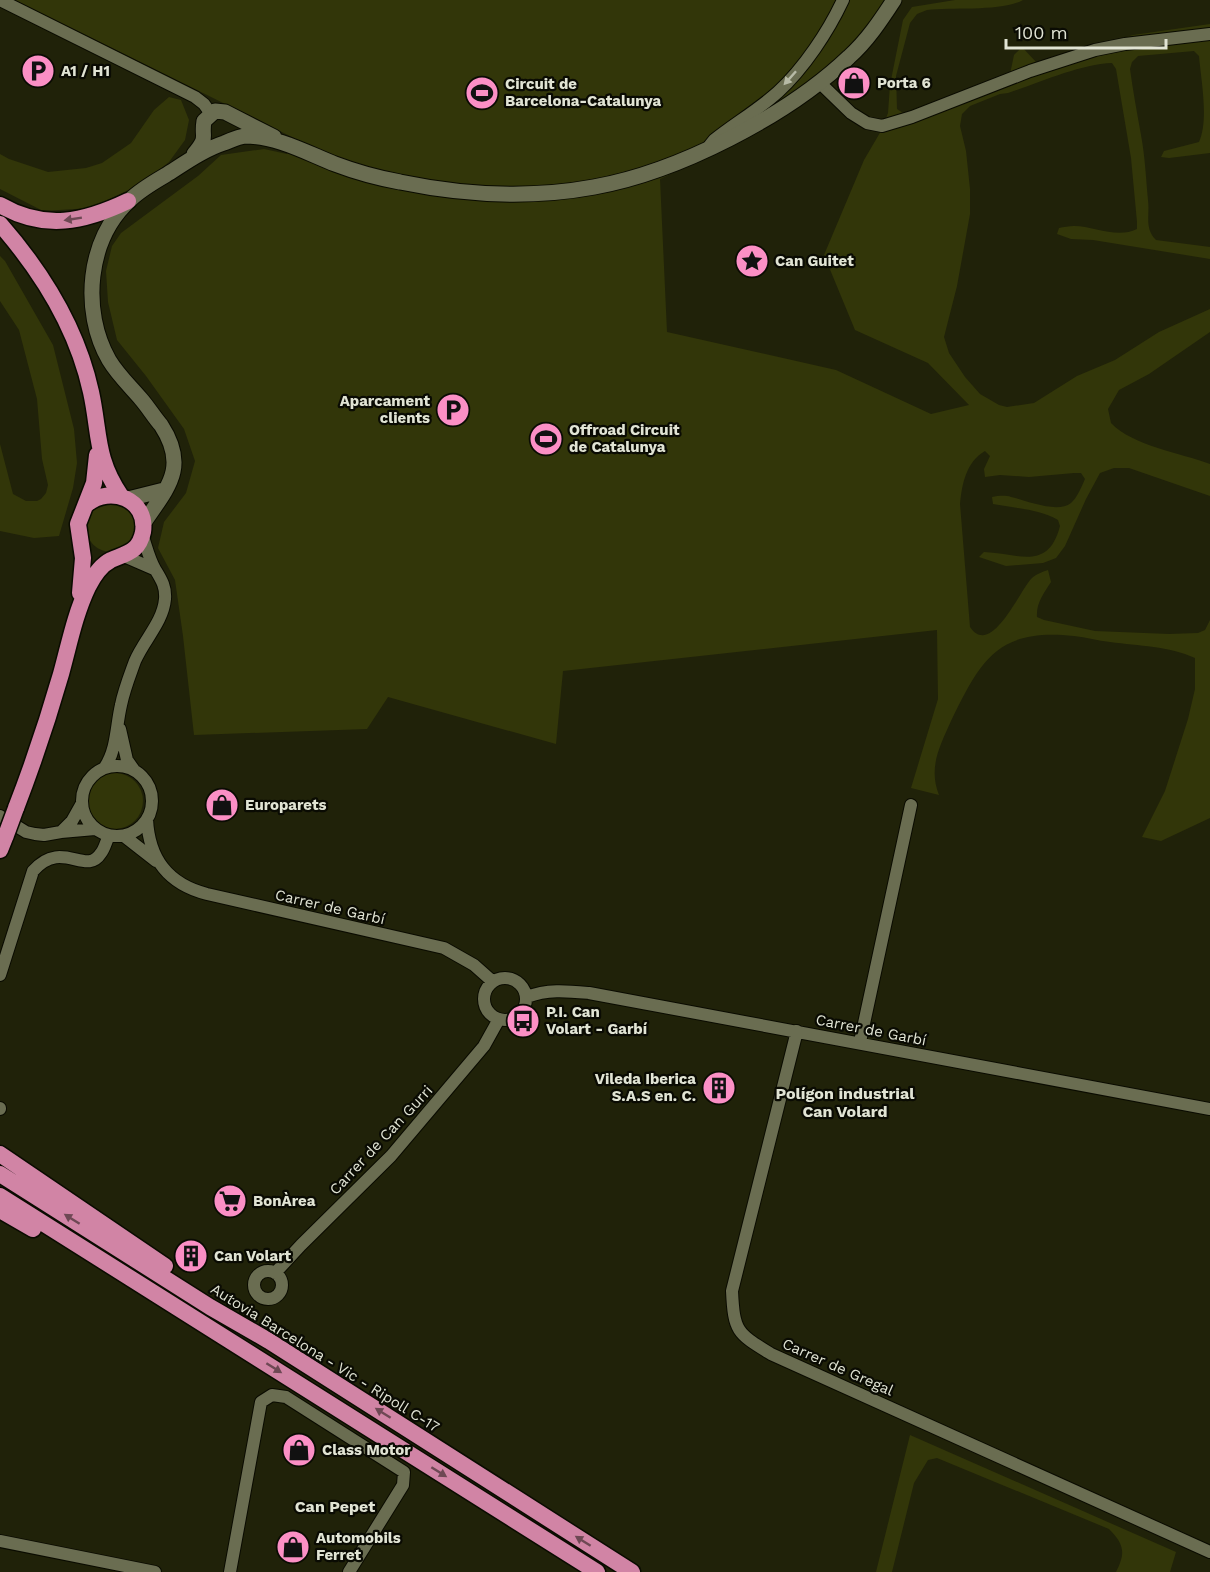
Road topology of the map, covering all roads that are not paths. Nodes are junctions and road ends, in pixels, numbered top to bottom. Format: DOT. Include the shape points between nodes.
graph roads {
  1 [pos="0,0"];
  2 [pos="843,0"];
  3 [pos="894,0"];
  4 [pos="1210,34"];
  5 [pos="819,82"];
  6 [pos="211,114"];
  7 [pos="233,117"];
  8 [pos="219,139"];
  9 [pos="287,144"];
  10 [pos="708,148"];
  11 [pos="128,201"];
  12 [pos="0,205"];
  13 [pos="0,224"];
  14 [pos="98,439"];
  15 [pos="164,490"];
  16 [pos="124,497"];
  17 [pos="87,504"];
  18 [pos="143,529"];
  19 [pos="81,540"];
  20 [pos="119,558"];
  21 [pos="154,569"];
  22 [pos="78,613"];
  23 [pos="119,723"];
  24 [pos="105,767"];
  25 [pos="134,770"];
  26 [pos="81,805"];
  27 [pos="911,805"];
  28 [pos="0,816"];
  29 [pos="147,819"];
  30 [pos="95,829"];
  31 [pos="61,832"];
  32 [pos="109,836"];
  33 [pos="124,836"];
  34 [pos="2,843"];
  35 [pos="161,865"];
  36 [pos="0,975"];
  37 [pos="492,981"];
  38 [pos="527,997"];
  39 [pos="499,1019"];
  40 [pos="797,1031"];
  41 [pos="860,1042"];
  42 [pos="1210,1108"];
  43 [pos="0,1142"];
  44 [pos="0,1154"];
  45 [pos="0,1174"];
  46 [pos="33,1177"];
  47 [pos="0,1196"];
  48 [pos="0,1210"];
  49 [pos="275,1273"];
  50 [pos="205,1314"];
  51 [pos="0,1541"];
  52 [pos="1210,1552"];
  53 [pos="155,1572"];
  54 [pos="230,1572"];
  55 [pos="349,1572"];
  56 [pos="597,1572"];
  57 [pos="632,1572"];
  1 -- 6 [label="street" via="195,97"];
  2 -- 10 [label="street, one-way" via="811,52 778,92"];
  3 -- 5 [label="street" via="866,39"];
  4 -- 5 [label="street" via="1095,50 1030,70 882,126 850,113"];
  5 -- 10 [label="street" via="773,113"];
  6 -- 7 [label="street" via="225,112"];
  6 -- 8 [label="street" via="204,121"];
  7 -- 8 [label="street" via="236,126"];
  7 -- 9 [label="street"];
  8 -- 9 [label="street" via="254,137"];
  8 -- 11 [label="street" via="202,144 184,164"];
  9 -- 10 [label="street" via="368,175 422,187 490,194 592,188 631,179"];
  11 -- 12 [label="highway, one-way" via="93,216 57,222 38,220"];
  11 -- 15 [label="street" via="107,231 97,255 93,317 109,361 168,436 175,469"];
  13 -- 14 [label="highway" via="28,257 65,319 88,381"];
  14 -- 16 [label="highway" via="107,474"];
  14 -- 17 [label="highway" via="96,471"];
  15 -- 16 [label="street"];
  15 -- 18 [label="street"];
  16 -- 17 [label="highway" via="105,494"];
  16 -- 18 [label="highway" via="140,512"];
  17 -- 19 [label="highway" via="78,524"];
  18 -- 20 [label="highway" via="136,548"];
  18 -- 21 [label="street"];
  19 -- 20 [label="highway" via="94,555"];
  19 -- 22 [label="highway" via="83,569"];
  20 -- 21 [label="street"];
  20 -- 22 [label="highway" via="104,565 92,579"];
  21 -- 23 [label="street" via="164,585 164,607 136,658"];
  22 -- 34 [label="highway, bridge" via="44,732"];
  23 -- 24 [label="street"];
  23 -- 25 [label="street" via="127,760"];
  24 -- 25 [label="street" via="115,765"];
  24 -- 26 [label="street" via="87,782"];
  25 -- 29 [label="street" via="150,788 152,804"];
  26 -- 30 [label="street"];
  26 -- 31 [label="street"];
  27 -- 41 [label="street"];
  28 -- 31 [label="street" via="26,832"];
  29 -- 33 [label="street"];
  29 -- 35 [label="street, Carrer de Garbí" via="149,841"];
  30 -- 31 [label="street"];
  30 -- 32 [label="street"];
  32 -- 33 [label="street"];
  32 -- 36 [label="street" via="101,855 94,860 60,856 41,862 33,871"];
  33 -- 35 [label="street, Carrer de Garbí"];
  35 -- 37 [label="street, Carrer de Garbí" via="173,880 193,890 444,948"];
  37 -- 38 [label="street" via="515,979"];
  37 -- 39 [label="street" via="486,988 484,1002"];
  38 -- 39 [label="street" via="518,1016"];
  38 -- 40 [label="street, Carrer de Garbí" via="556,991 589,993"];
  39 -- 49 [label="street, Carrer de Can Gurri" via="484,1046 391,1156"];
  40 -- 41 [label="street, Carrer de Garbí"];
  40 -- 52 [label="street, Carrer de Gregal" via="732,1291 734,1316 743,1337 771,1354"];
  41 -- 42 [label="street, Carrer de Garbí"];
  43 -- 46 [label="highway"];
  44 -- 46 [label="highway"];
  50 -- 45 [label="highway, Autovia Barcelona - Vic - Ripoll C-17, one-way"];
  46 -- 50 [label="highway" via="180,1276"];
  47 -- 50 [label="highway, Autovia Barcelona - Vic - Ripoll C-17"];
  48 -- 50 [label="highway" via="120,1279"];
  50 -- 56 [label="highway, Autovia Barcelona - Vic - Ripoll C-17, one-way"];
  57 -- 50 [label="highway, Autovia Barcelona - Vic - Ripoll C-17, one-way" via="269,1341"];
  51 -- 53 [label="street"];
  54 -- 55 [label="street" via="261,1402 272,1395 286,1397 404,1472 403,1485"];
}
